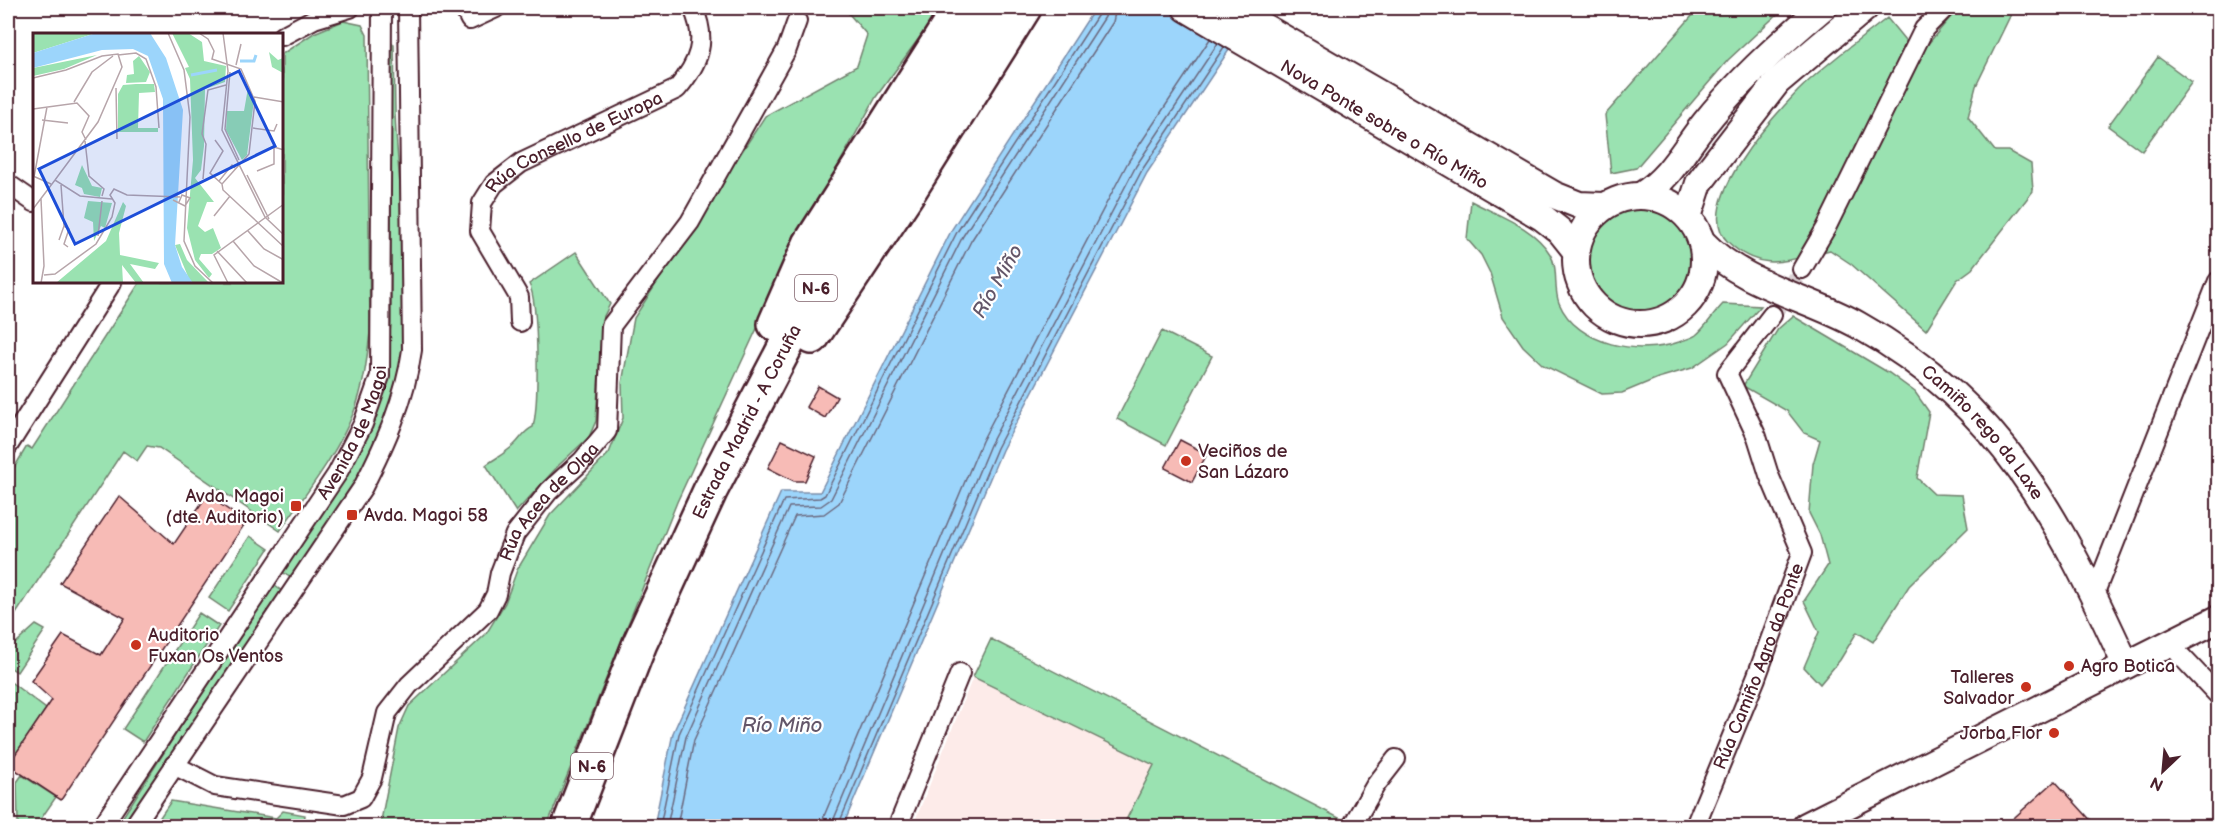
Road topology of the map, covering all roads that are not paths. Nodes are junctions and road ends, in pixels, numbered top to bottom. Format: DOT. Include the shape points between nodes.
graph roads {
  1 [pos="350,8"];
  2 [pos="382,8"];
  3 [pos="408,8"];
  4 [pos="464,8"];
  5 [pos="496,8"];
  6 [pos="693,8"];
  7 [pos="960,8"];
  8 [pos="990,8"];
  9 [pos="1024,8"];
  10 [pos="1186,8"];
  11 [pos="1231,8"];
  12 [pos="1822,8"];
  13 [pos="1865,8"];
  14 [pos="1945,8"];
  15 [pos="797,21"];
  16 [pos="284,35"];
  17 [pos="8,184"];
  18 [pos="1642,195"];
  19 [pos="1536,200"];
  20 [pos="33,201"];
  21 [pos="1604,206"];
  22 [pos="1688,217"];
  23 [pos="1702,242"];
  24 [pos="1576,250"];
  25 [pos="1802,269"];
  26 [pos="1755,281"];
  27 [pos="2218,281"];
  28 [pos="111,284"];
  29 [pos="1696,292"];
  30 [pos="1772,315"];
  31 [pos="520,322"];
  32 [pos="8,446"];
  33 [pos="668,582"];
  34 [pos="2094,595"];
  35 [pos="2218,619"];
  36 [pos="2171,642"];
  37 [pos="2126,665"];
  38 [pos="960,673"];
  39 [pos="2218,695"];
  40 [pos="616,705"];
  41 [pos="1396,759"];
  42 [pos="174,765"];
  43 [pos="102,826"];
  44 [pos="134,826"];
  45 [pos="569,826"];
  46 [pos="898,826"];
  47 [pos="1352,826"];
  48 [pos="1695,826"];
  49 [pos="1806,826"];
  1 -- 16 [label="street" via="314,19"];
  2 -- 43 [label="street, Avenida de Magoi" via="380,376 363,424 336,474"];
  3 -- 42 [label="street, Avenida de Magoi" via="412,350 407,383 387,440 363,487"];
  4 -- 5 [label="street" via="470,20"];
  6 -- 31 [label="street, Rúa Consello de Europa" via="702,47 691,72 677,89 521,162 494,184 482,203 480,231 519,297"];
  7 -- 40 [label="highway" via="810,244 742,401 688,503 651,597"];
  8 -- 33 [label="highway, Estrada Madrid - A Coruña / N-6" via="838,246 706,497"];
  9 -- 33 [label="highway" via="822,320"];
  10 -- 19 [label="main road, Nova Ponte sobre o Río Miño"];
  11 -- 19 [label="main road, Nova Ponte sobre o Río Miño"];
  12 -- 18 [label="main road" via="1751,70 1704,124 1665,178"];
  13 -- 22 [label="main road" via="1777,82 1699,183"];
  14 -- 25 [label="street" via="1924,29"];
  15 -- 42 [label="street, Rúa Acea de Olga" via="787,49 690,222 611,326 607,431 549,491 515,534 488,610 409,685 387,713 372,778 361,798 344,805 215,786"];
  17 -- 20 [label="street"];
  18 -- 21 [label="main road" via="1622,197"];
  18 -- 22 [label="main road" via="1668,202"];
  19 -- 21 [label="main road, Nova Ponte sobre o Río Miño"];
  19 -- 24 [label="main road, Nova Ponte sobre o Río Miño"];
  21 -- 24 [label="main road" via="1585,225"];
  22 -- 23 [label="main road"];
  23 -- 26 [label="main road" via="1723,263"];
  23 -- 29 [label="main road" via="1703,271"];
  24 -- 29 [label="main road" via="1576,273 1585,293 1599,310 1619,321 1641,324 1663,320 1682,309"];
  26 -- 29 [label="main road" via="1734,279"];
  26 -- 34 [label="main road, Camiño rego da Laxe" via="1858,325 1916,363 1969,408 2034,486"];
  27 -- 34 [label="street"];
  28 -- 32 [label="street"];
  30 -- 48 [label="street, Rúa Camiño Agro da Ponte" via="1727,374 1757,437 1802,553"];
  33 -- 40 [label="highway, Estrada Madrid - A Coruña / N-6"];
  34 -- 37 [label="main road, Camiño rego da Laxe"];
  35 -- 36 [label="main road"];
  36 -- 37 [label="main road"];
  36 -- 39 [label="street"];
  37 -- 49 [label="main road"];
  38 -- 46 [label="street"];
  40 -- 45 [label="highway, Estrada Madrid - A Coruña / N-6"];
  41 -- 47 [label="street"];
  42 -- 44 [label="street, Avenida de Magoi"];
}
